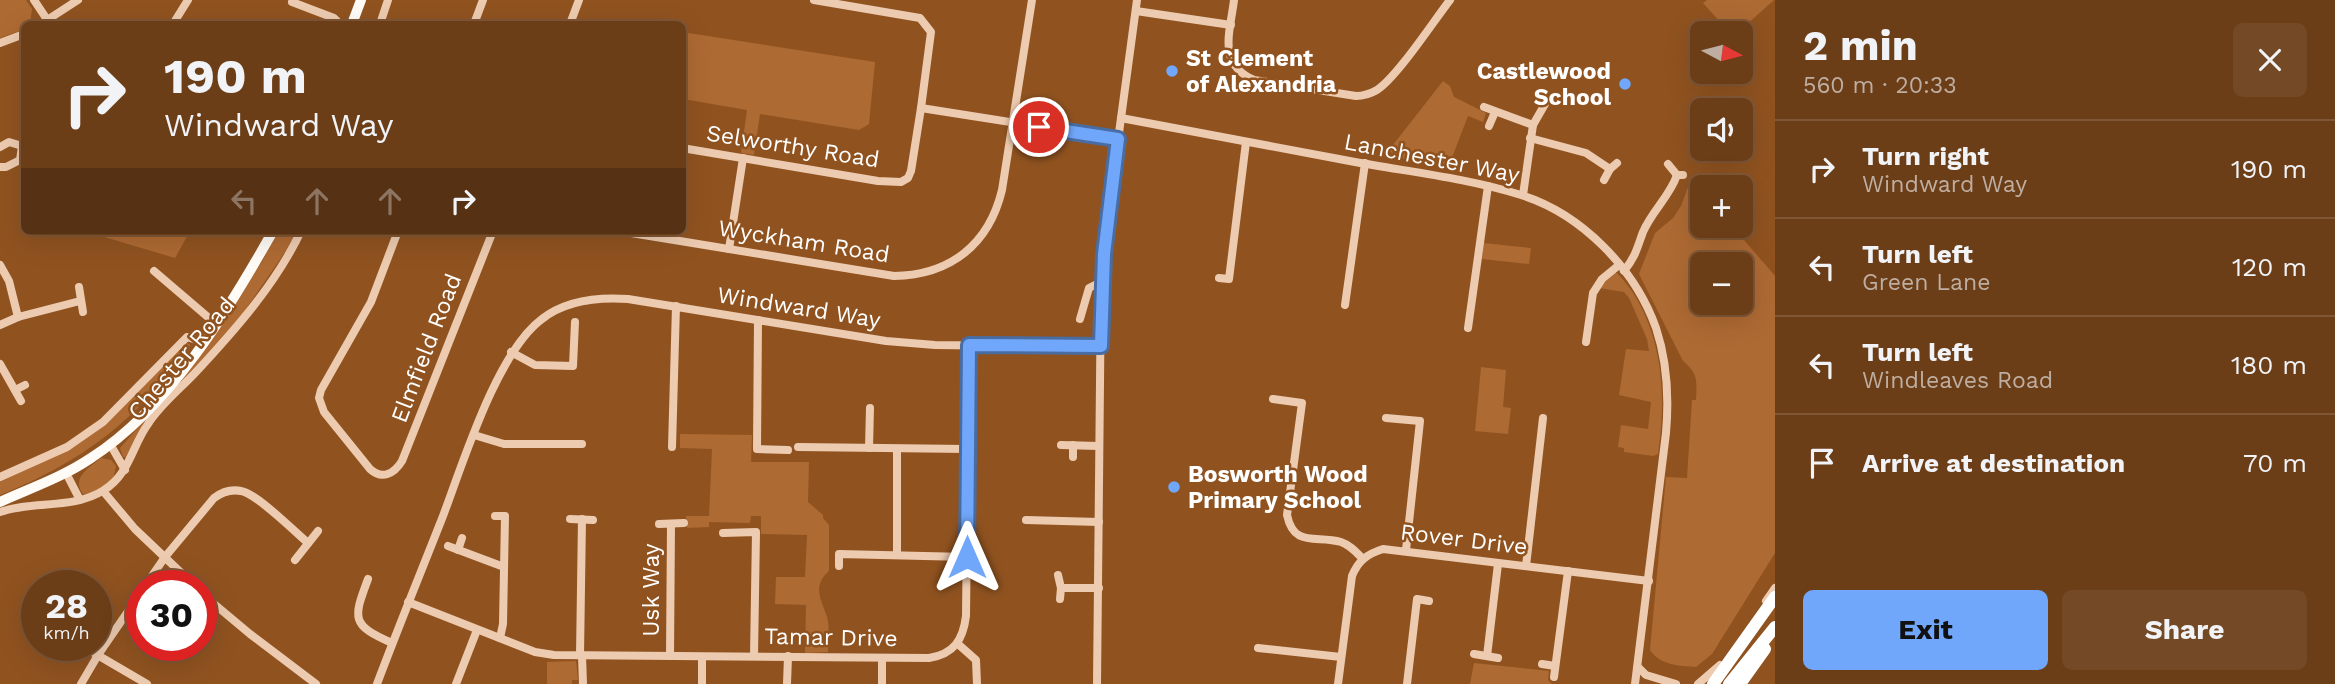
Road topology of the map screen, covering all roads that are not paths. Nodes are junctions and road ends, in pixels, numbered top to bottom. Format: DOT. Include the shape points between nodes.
graph roads {
  1 [pos="34,0"];
  2 [pos="78,0"];
  3 [pos="188,0"];
  4 [pos="361,0"];
  5 [pos="388,0"];
  6 [pos="483,0"];
  7 [pos="579,0"];
  8 [pos="814,0"];
  9 [pos="1031,0"];
  10 [pos="1138,0"];
  11 [pos="1234,0"];
  12 [pos="1450,0"];
  13 [pos="292,2"];
  14 [pos="1136,11"];
  15 [pos="45,21"];
  16 [pos="49,21"];
  17 [pos="175,21"];
  18 [pos="337,21"];
  19 [pos="353,21"];
  20 [pos="381,21"];
  21 [pos="475,21"];
  22 [pos="571,21"];
  23 [pos="1231,25"];
  24 [pos="21,35"];
  25 [pos="0,43"];
  26 [pos="1549,97"];
  27 [pos="1484,107"];
  28 [pos="920,108"];
  29 [pos="1495,112"];
  30 [pos="1121,118"];
  31 [pos="1013,124"];
  32 [pos="1489,125"];
  33 [pos="1533,125"];
  34 [pos="1530,138"];
  35 [pos="1118,139"];
  36 [pos="1246,142"];
  37 [pos="21,145"];
  38 [pos="0,147"];
  39 [pos="686,149"];
  40 [pos="21,155"];
  41 [pos="743,158"];
  42 [pos="1365,163"];
  43 [pos="1668,164"];
  44 [pos="0,167"];
  45 [pos="1604,180"];
  46 [pos="1488,186"];
  47 [pos="1523,195"];
  48 [pos="271,235"];
  49 [pos="299,235"];
  50 [pos="397,235"];
  51 [pos="491,235"];
  52 [pos="643,235"];
  53 [pos="729,249"];
  54 [pos="0,265"];
  55 [pos="1622,268"];
  56 [pos="154,271"];
  57 [pos="1219,278"];
  58 [pos="1101,282"];
  59 [pos="79,287"];
  60 [pos="80,301"];
  61 [pos="1345,305"];
  62 [pos="676,306"];
  63 [pos="83,312"];
  64 [pos="18,317"];
  65 [pos="1080,319"];
  66 [pos="758,320"];
  67 [pos="575,323"];
  68 [pos="216,324"];
  69 [pos="0,325"];
  70 [pos="1468,328"];
  71 [pos="203,342"];
  72 [pos="1587,342"];
  73 [pos="969,345"];
  74 [pos="1101,346"];
  75 [pos="511,352"];
  76 [pos="0,364"];
  77 [pos="25,385"];
  78 [pos="15,390"];
  79 [pos="1273,399"];
  80 [pos="21,401"];
  81 [pos="870,408"];
  82 [pos="1386,418"];
  83 [pos="1543,418"];
  84 [pos="474,435"];
  85 [pos="110,444"];
  86 [pos="582,444"];
  87 [pos="1062,445"];
  88 [pos="1073,445"];
  89 [pos="672,446"];
  90 [pos="1099,446"];
  91 [pos="798,447"];
  92 [pos="869,448"];
  93 [pos="967,449"];
  94 [pos="788,450"];
  95 [pos="897,450"];
  96 [pos="1073,457"];
  97 [pos="125,470"];
  98 [pos="66,473"];
  99 [pos="0,477"];
  100 [pos="103,491"];
  101 [pos="80,500"];
  102 [pos="0,502"];
  103 [pos="0,512"];
  104 [pos="495,516"];
  105 [pos="570,519"];
  106 [pos="582,519"];
  107 [pos="593,520"];
  108 [pos="1026,520"];
  109 [pos="1099,522"];
  110 [pos="684,523"];
  111 [pos="659,524"];
  112 [pos="671,524"];
  113 [pos="318,531"];
  114 [pos="723,533"];
  115 [pos="462,538"];
  116 [pos="308,543"];
  117 [pos="447,546"];
  118 [pos="458,550"];
  119 [pos="1406,550"];
  120 [pos="897,555"];
  121 [pos="967,557"];
  122 [pos="165,558"];
  123 [pos="1363,559"];
  124 [pos="295,560"];
  125 [pos="1498,564"];
  126 [pos="839,566"];
  127 [pos="1525,566"];
  128 [pos="504,568"];
  129 [pos="156,570"];
  130 [pos="178,570"];
  131 [pos="1568,571"];
  132 [pos="1058,575"];
  133 [pos="368,579"];
  134 [pos="1649,581"];
  135 [pos="355,585"];
  136 [pos="1062,588"];
  137 [pos="1099,588"];
  138 [pos="1775,588"];
  139 [pos="365,589"];
  140 [pos="1775,597"];
  141 [pos="1060,599"];
  142 [pos="1429,601"];
  143 [pos="408,602"];
  144 [pos="217,606"];
  145 [pos="126,614"];
  146 [pos="1775,627"];
  147 [pos="477,630"];
  148 [pos="1775,634"];
  149 [pos="112,635"];
  150 [pos="500,638"];
  151 [pos="392,643"];
  152 [pos="958,644"];
  153 [pos="1258,648"];
  154 [pos="1474,654"];
  155 [pos="581,655"];
  156 [pos="670,656"];
  157 [pos="754,656"];
  158 [pos="788,656"];
  159 [pos="1487,656"];
  160 [pos="702,657"];
  161 [pos="1341,657"];
  162 [pos="882,658"];
  163 [pos="1498,658"];
  164 [pos="94,661"];
  165 [pos="108,661"];
  166 [pos="1542,664"];
  167 [pos="1555,666"];
  168 [pos="1638,667"];
  169 [pos="1553,677"];
  170 [pos="81,684"];
  171 [pos="148,684"];
  172 [pos="316,684"];
  173 [pos="377,684"];
  174 [pos="456,684"];
  175 [pos="583,684"];
  176 [pos="702,684"];
  177 [pos="787,684"];
  178 [pos="882,684"];
  179 [pos="977,684"];
  180 [pos="1097,684"];
  181 [pos="1338,684"];
  182 [pos="1406,684"];
  183 [pos="1634,684"];
  184 [pos="1676,684"];
  185 [pos="1698,684"];
  186 [pos="1713,684"];
  187 [pos="1729,684"];
  188 [pos="1740,684"];
  1 -- 15 [label="street"];
  2 -- 16 [label="street"];
  3 -- 17 [label="street"];
  4 -- 19 [label="main road"];
  5 -- 20 [label="street"];
  6 -- 21 [label="street"];
  7 -- 22 [label="street"];
  8 -- 28 [label="street" via="920,18 931,32"];
  9 -- 31 [label="street, Wyckham Road"];
  10 -- 14 [label="street"];
  11 -- 23 [label="street"];
  12 -- 23 [label="street" via="1390,79 1365,96 1243,75 1230,60"];
  13 -- 18 [label="street"];
  14 -- 23 [label="street"];
  14 -- 30 [label="street"];
  24 -- 25 [label="street"];
  26 -- 33 [label="street"];
  27 -- 29 [label="street"];
  28 -- 31 [label="street"];
  28 -- 41 [label="street, Selworthy Road" via="911,171 901,182"];
  29 -- 32 [label="street"];
  29 -- 33 [label="street"];
  30 -- 35 [label="street"];
  30 -- 36 [label="street, Lanchester Way"];
  31 -- 35 [label="street"];
  31 -- 53 [label="street, Wyckham Road" via="996,213 972,246 942,267 894,276"];
  33 -- 34 [label="street"];
  34 -- 45 [label="street" via="1586,153 1613,166"];
  34 -- 47 [label="street"];
  35 -- 58 [label="street"];
  36 -- 42 [label="street, Lanchester Way"];
  36 -- 57 [label="street" via="1229,279"];
  37 -- 38 [label="street" via="9,142"];
  39 -- 41 [label="street, Selworthy Road"];
  40 -- 44 [label="street" via="20,160"];
  41 -- 53 [label="street"];
  42 -- 46 [label="street, Lanchester Way"];
  42 -- 61 [label="street"];
  43 -- 55 [label="street" via="1680,175 1668,203 1644,230 1638,251"];
  46 -- 47 [label="street, Lanchester Way"];
  46 -- 70 [label="street"];
  47 -- 55 [label="street, Lanchester Way" via="1579,226"];
  48 -- 68 [label="main road, Chester Road"];
  49 -- 97 [label="street, Chester Road" via="242,322 147,424"];
  50 -- 51 [label="street, Elmfield Road" via="372,302 319,398 324,412 376,474 389,474 402,461"];
  52 -- 53 [label="street, Wyckham Road"];
  54 -- 64 [label="street"];
  55 -- 72 [label="street" via="1602,279 1593,293"];
  55 -- 134 [label="street, Lanchester Way" via="1655,327 1665,375 1668,416"];
  56 -- 68 [label="street"];
  58 -- 65 [label="street" via="1089,288"];
  58 -- 74 [label="street"];
  59 -- 60 [label="street"];
  60 -- 63 [label="street"];
  60 -- 64 [label="street"];
  62 -- 66 [label="street, Windward Way"];
  62 -- 75 [label="street, Windward Way" via="608,298 575,303 542,318"];
  62 -- 89 [label="street"];
  64 -- 69 [label="street"];
  66 -- 73 [label="street, Windward Way" via="886,341"];
  66 -- 94 [label="street" via="757,449"];
  67 -- 75 [label="street" via="573,366 536,365"];
  68 -- 71 [label="main road, Chester Road"];
  71 -- 85 [label="main road, Chester Road" via="154,402"];
  71 -- 99 [label="street, Chester Road" via="187,337 103,422 67,447"];
  73 -- 74 [label="street, Windward Way"];
  73 -- 93 [label="street"];
  74 -- 90 [label="street"];
  75 -- 84 [label="street, Windward Way"];
  76 -- 78 [label="street"];
  77 -- 78 [label="street"];
  78 -- 80 [label="street"];
  79 -- 123 [label="street" via="1302,403 1287,515 1290,526 1303,538 1342,542"];
  81 -- 92 [label="street"];
  82 -- 119 [label="street" via="1420,421"];
  83 -- 127 [label="street"];
  84 -- 86 [label="street" via="505,444"];
  84 -- 143 [label="street, Windward Way"];
  85 -- 97 [label="street"];
  85 -- 98 [label="main road, Chester Road"];
  87 -- 88 [label="street"];
  88 -- 90 [label="street"];
  88 -- 96 [label="street"];
  90 -- 109 [label="street"];
  91 -- 92 [label="street"];
  92 -- 95 [label="street"];
  93 -- 95 [label="street"];
  93 -- 121 [label="street"];
  95 -- 120 [label="street"];
  97 -- 100 [label="street, Chester Road"];
  98 -- 101 [label="street"];
  98 -- 102 [label="main road, Chester Road"];
  100 -- 101 [label="street, Chester Road"];
  100 -- 122 [label="street"];
  101 -- 103 [label="street, Chester Road"];
  104 -- 128 [label="street" via="505,516"];
  105 -- 106 [label="street"];
  106 -- 107 [label="street"];
  106 -- 155 [label="street"];
  108 -- 109 [label="street"];
  109 -- 137 [label="street"];
  110 -- 112 [label="street"];
  111 -- 112 [label="street"];
  112 -- 156 [label="street, Usk Way"];
  113 -- 116 [label="street"];
  114 -- 157 [label="street" via="756,532"];
  115 -- 118 [label="street"];
  116 -- 122 [label="street" via="251,495 237,490 214,498"];
  116 -- 124 [label="street"];
  117 -- 118 [label="street"];
  118 -- 128 [label="street"];
  119 -- 123 [label="street, Rover Drive" via="1383,549"];
  119 -- 125 [label="street, Rover Drive"];
  120 -- 121 [label="street"];
  120 -- 126 [label="street" via="839,554"];
  121 -- 152 [label="street" via="966,616"];
  122 -- 129 [label="street"];
  122 -- 130 [label="street"];
  123 -- 161 [label="street" via="1352,576"];
  125 -- 127 [label="street, Rover Drive"];
  125 -- 159 [label="street"];
  127 -- 131 [label="street, Rover Drive"];
  128 -- 150 [label="street"];
  131 -- 134 [label="street, Rover Drive"];
  131 -- 167 [label="street"];
  132 -- 136 [label="street"];
  133 -- 139 [label="street"];
  134 -- 168 [label="street, Lanchester Way"];
  135 -- 139 [label="street"];
  136 -- 137 [label="street"];
  136 -- 141 [label="street"];
  137 -- 180 [label="street"];
  138 -- 185 [label="street" via="1720,665"];
  139 -- 151 [label="street" via="360,623"];
  140 -- 186 [label="highway"];
  142 -- 182 [label="street" via="1417,599"];
  143 -- 147 [label="street, Tamar Drive"];
  143 -- 151 [label="street, Windward Way"];
  144 -- 172 [label="street"];
  145 -- 149 [label="street"];
  146 -- 187 [label="highway"];
  147 -- 150 [label="street, Tamar Drive"];
  147 -- 174 [label="street"];
  148 -- 188 [label="highway"];
  150 -- 155 [label="street, Tamar Drive" via="535,652"];
  151 -- 173 [label="street, Windward Way"];
  152 -- 162 [label="street, Tamar Drive" via="940,656"];
  152 -- 179 [label="street" via="976,660"];
  153 -- 161 [label="street"];
  154 -- 159 [label="street"];
  155 -- 156 [label="street, Tamar Drive"];
  155 -- 175 [label="street"];
  156 -- 160 [label="street, Tamar Drive"];
  157 -- 158 [label="street, Tamar Drive"];
  157 -- 160 [label="street, Tamar Drive"];
  158 -- 162 [label="street, Tamar Drive"];
  158 -- 177 [label="street"];
  159 -- 163 [label="street"];
  160 -- 176 [label="street"];
  161 -- 181 [label="street"];
  162 -- 178 [label="street"];
  164 -- 170 [label="street"];
  165 -- 171 [label="street"];
  166 -- 167 [label="street"];
  167 -- 169 [label="street"];
  168 -- 183 [label="street, Lanchester Way"];
  168 -- 184 [label="street" via="1646,675"];
}
